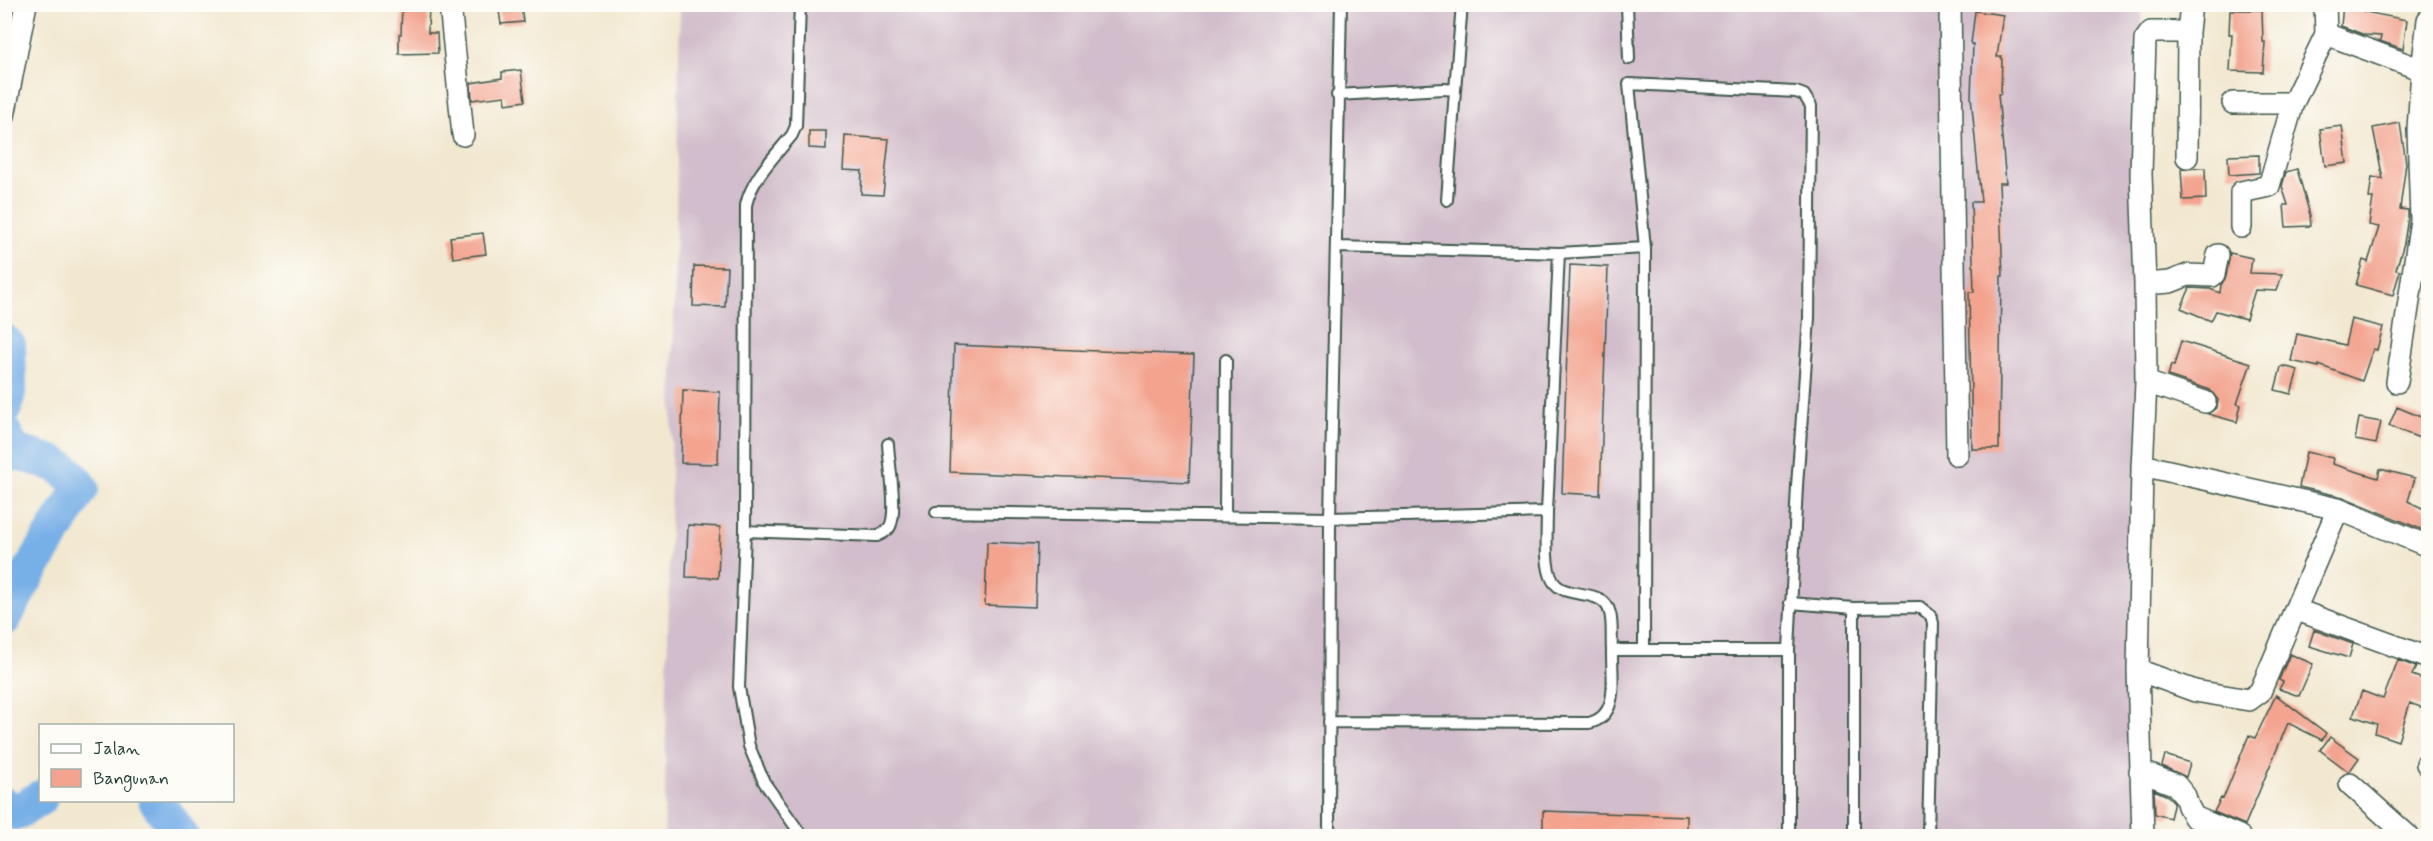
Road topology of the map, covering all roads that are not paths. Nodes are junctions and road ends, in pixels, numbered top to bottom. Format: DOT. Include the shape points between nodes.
graph roads {
  1 [pos="26,4"];
  2 [pos="450,4"];
  3 [pos="800,4"];
  4 [pos="1341,4"];
  5 [pos="1462,4"];
  6 [pos="1627,4"];
  7 [pos="1950,4"];
  8 [pos="2191,4"];
  9 [pos="2325,4"];
  10 [pos="2428,20"];
  11 [pos="2188,32"];
  12 [pos="2326,34"];
  13 [pos="1629,59"];
  14 [pos="2422,70"];
  15 [pos="1455,90"];
  16 [pos="1337,94"];
  17 [pos="2293,103"];
  18 [pos="2233,104"];
  19 [pos="4,116"];
  20 [pos="463,135"];
  21 [pos="2187,157"];
  22 [pos="1447,200"];
  23 [pos="2241,227"];
  24 [pos="1337,247"];
  25 [pos="1645,248"];
  26 [pos="1559,253"];
  27 [pos="2218,255"];
  28 [pos="2145,284"];
  29 [pos="1226,360"];
  30 [pos="2146,382"];
  31 [pos="2397,382"];
  32 [pos="2205,402"];
  33 [pos="888,444"];
  34 [pos="1957,455"];
  35 [pos="2142,465"];
  36 [pos="2338,509"];
  37 [pos="936,512"];
  38 [pos="1547,512"];
  39 [pos="1225,516"];
  40 [pos="1330,518"];
  41 [pos="745,531"];
  42 [pos="2428,546"];
  43 [pos="1790,603"];
  44 [pos="1854,608"];
  45 [pos="2297,610"];
  46 [pos="1612,650"];
  47 [pos="1644,650"];
  48 [pos="1789,650"];
  49 [pos="2427,651"];
  50 [pos="2138,670"];
  51 [pos="1329,722"];
  52 [pos="2140,771"];
  53 [pos="2350,784"];
  54 [pos="802,837"];
  55 [pos="1329,837"];
  56 [pos="1789,837"];
  57 [pos="1854,837"];
  58 [pos="1928,837"];
  59 [pos="2143,837"];
  60 [pos="2239,837"];
  61 [pos="2408,837"];
  1 -- 19 [label="street"];
  2 -- 20 [label="street"];
  3 -- 41 [label="lane" via="796,126 755,182 746,205"];
  4 -- 16 [label="lane"];
  5 -- 15 [label="lane"];
  6 -- 13 [label="lane"];
  7 -- 34 [label="street"];
  8 -- 11 [label="street"];
  9 -- 12 [label="street"];
  10 -- 14 [label="street"];
  11 -- 21 [label="street"];
  11 -- 28 [label="street" via="2151,32 2145,40 2141,174"];
  12 -- 14 [label="street"];
  12 -- 17 [label="street"];
  14 -- 31 [label="street" via="2418,129 2421,220"];
  15 -- 16 [label="lane"];
  15 -- 22 [label="lane"];
  16 -- 24 [label="lane"];
  17 -- 18 [label="street"];
  17 -- 23 [label="street" via="2270,186 2241,192"];
  24 -- 26 [label="lane"];
  24 -- 40 [label="lane"];
  25 -- 26 [label="lane"];
  25 -- 43 [label="lane" via="1629,84 1796,92 1808,100 1809,318"];
  25 -- 47 [label="lane"];
  26 -- 38 [label="lane"];
  27 -- 28 [label="street" via="2212,276 2188,274 2170,282"];
  28 -- 30 [label="street"];
  29 -- 39 [label="lane"];
  30 -- 32 [label="street"];
  30 -- 35 [label="street"];
  33 -- 41 [label="lane" via="893,512 886,532 877,536"];
  35 -- 36 [label="street"];
  35 -- 50 [label="street"];
  36 -- 42 [label="street"];
  36 -- 45 [label="street"];
  37 -- 39 [label="lane"];
  38 -- 40 [label="lane"];
  38 -- 46 [label="lane" via="1549,573 1560,590 1604,602 1610,612"];
  39 -- 40 [label="lane"];
  40 -- 51 [label="lane"];
  41 -- 54 [label="lane" via="739,687 749,746 764,782"];
  43 -- 44 [label="lane"];
  43 -- 48 [label="lane"];
  44 -- 57 [label="lane"];
  44 -- 58 [label="lane" via="1920,607 1931,616"];
  45 -- 49 [label="street"];
  45 -- 50 [label="street" via="2260,692 2249,700 2195,691"];
  46 -- 47 [label="lane"];
  46 -- 51 [label="lane" via="1611,707 1599,721"];
  47 -- 48 [label="lane"];
  48 -- 56 [label="lane"];
  50 -- 52 [label="street"];
  51 -- 55 [label="lane"];
  52 -- 59 [label="street"];
  52 -- 60 [label="street" via="2176,785 2194,817"];
  53 -- 61 [label="street"];
}
